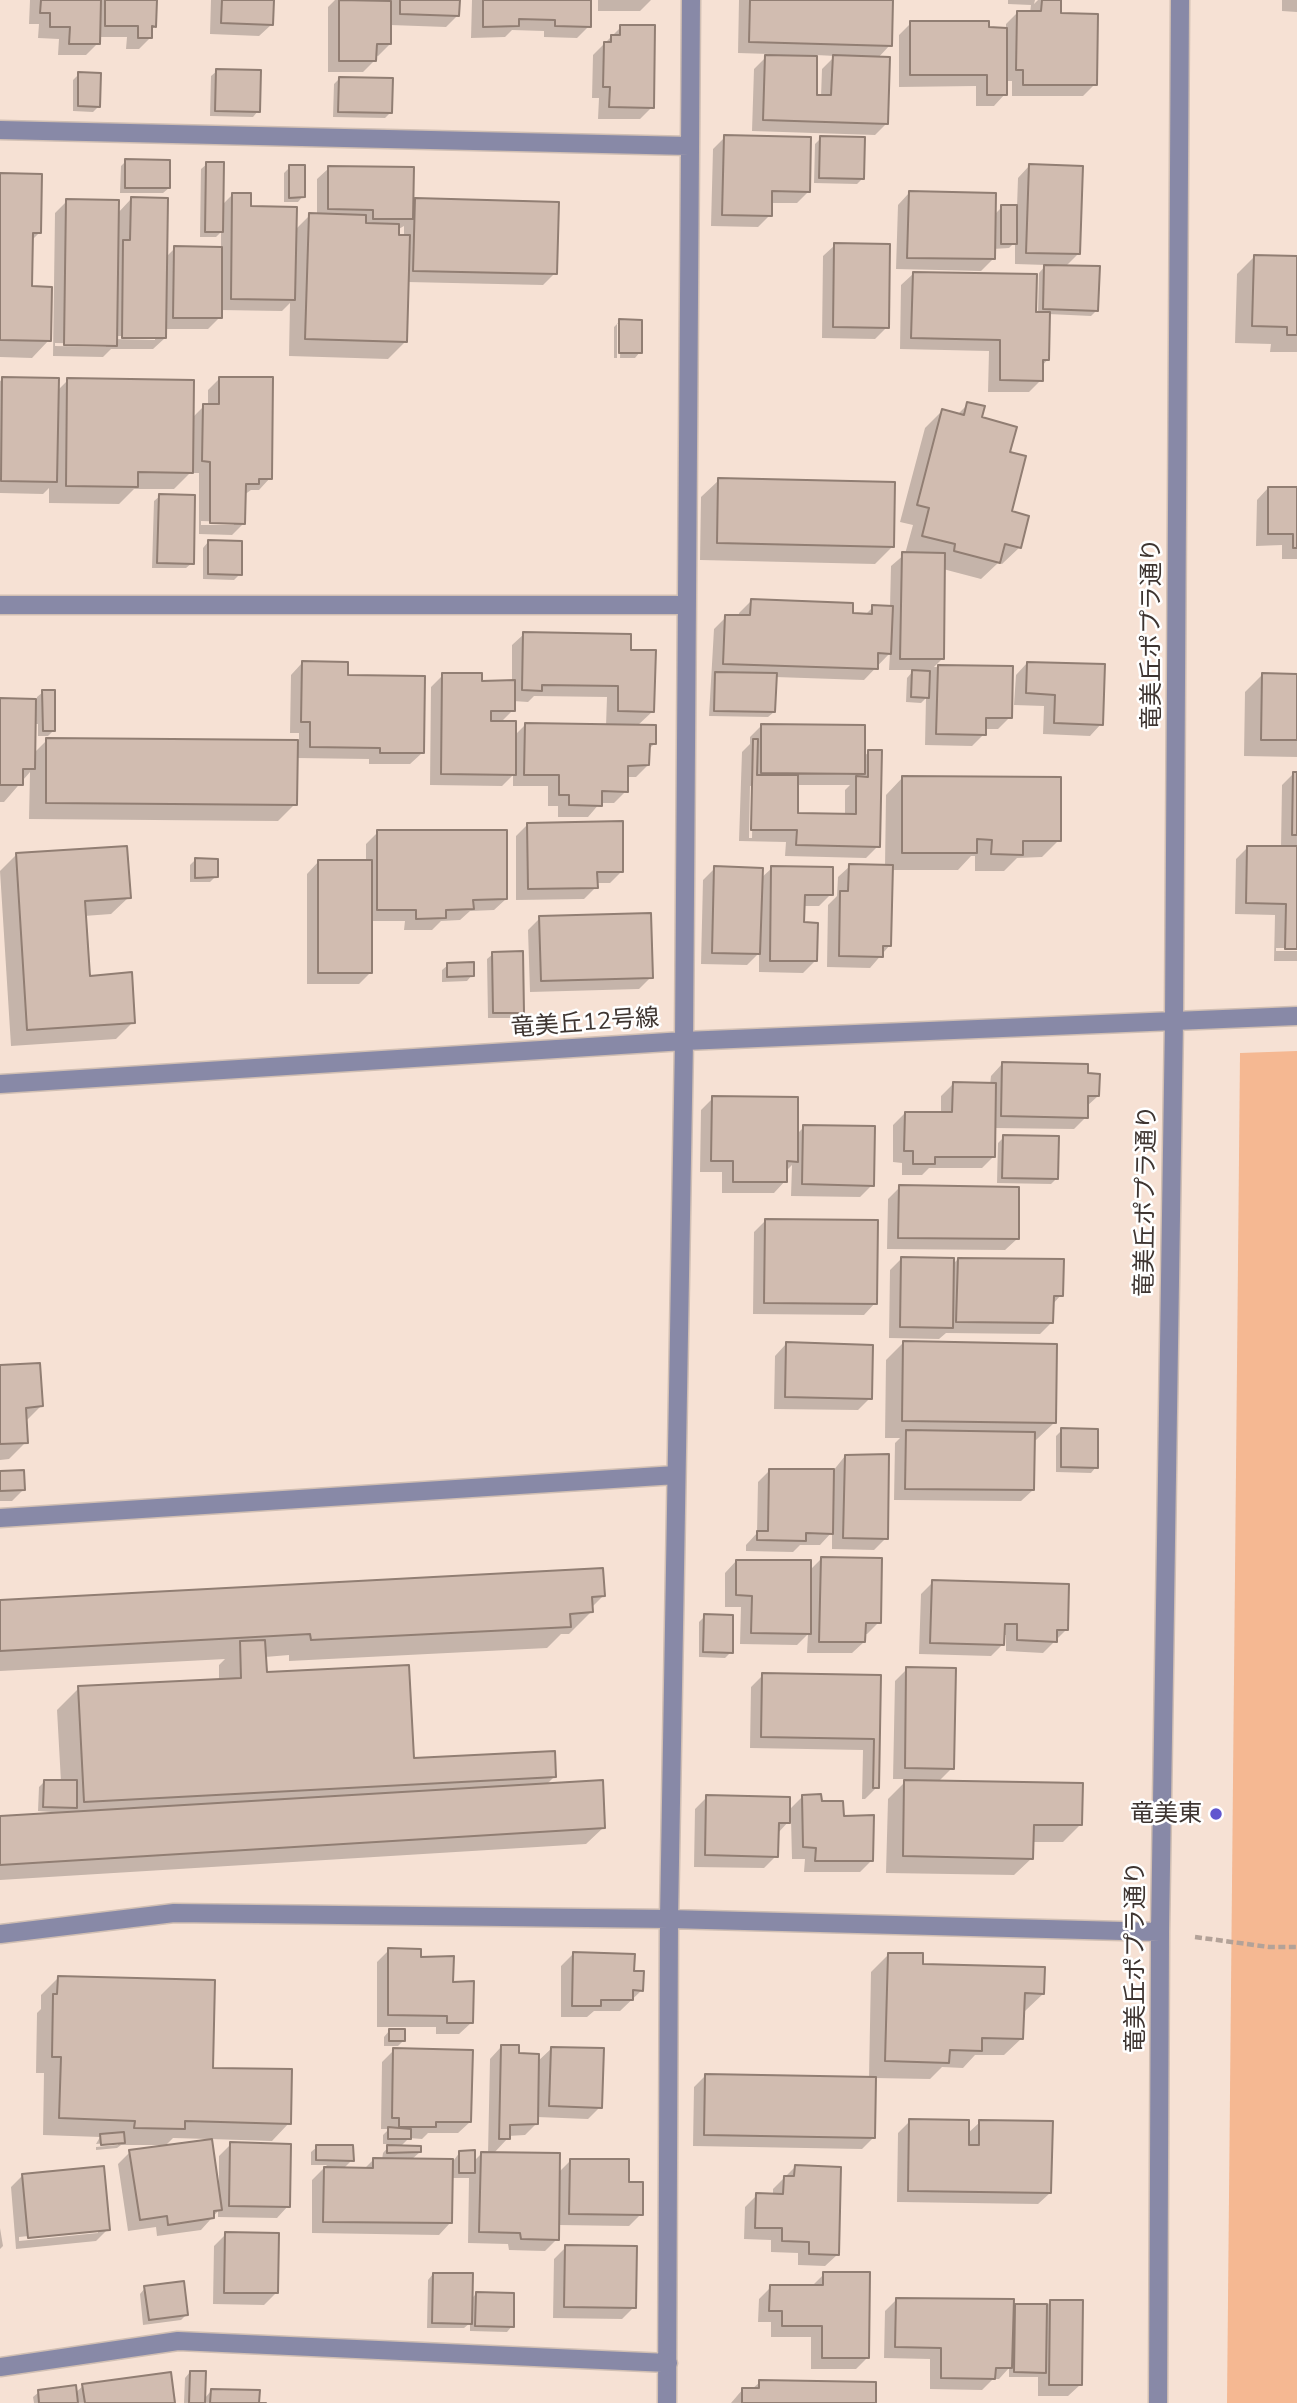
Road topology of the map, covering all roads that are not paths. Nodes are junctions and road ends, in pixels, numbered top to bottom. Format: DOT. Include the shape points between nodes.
graph roads {
  1 [pos="691,0"];
  2 [pos="1181,0"];
  3 [pos="0,130"];
  4 [pos="689,146"];
  5 [pos="0,605"];
  6 [pos="687,606"];
  7 [pos="1297,1016"];
  8 [pos="1174,1020"];
  9 [pos="684,1041"];
  10 [pos="0,1084"];
  11 [pos="676,1475"];
  12 [pos="0,1518"];
  13 [pos="669,1919"];
  14 [pos="1160,1932"];
  15 [pos="0,1934"];
  16 [pos="668,2363"];
  17 [pos="0,2367"];
  18 [pos="667,2403"];
  19 [pos="1158,2403"];
  1 -- 4 [label="street"];
  2 -- 8 [label="street, 竜美丘ポプラ通り"];
  3 -- 4 [label="street"];
  4 -- 6 [label="street"];
  5 -- 6 [label="street"];
  6 -- 9 [label="street"];
  7 -- 8 [label="street, 竜美丘12号線"];
  8 -- 9 [label="street, 竜美丘12号線"];
  8 -- 14 [label="street, 竜美丘ポプラ通り"];
  9 -- 10 [label="street, 竜美丘12号線"];
  9 -- 11 [label="street"];
  11 -- 12 [label="street"];
  11 -- 13 [label="street"];
  13 -- 14 [label="street"];
  13 -- 15 [label="street" via="174,1913"];
  13 -- 16 [label="street"];
  14 -- 19 [label="street, 竜美丘ポプラ通り"];
  16 -- 17 [label="street" via="178,2341"];
  16 -- 18 [label="street"];
}
